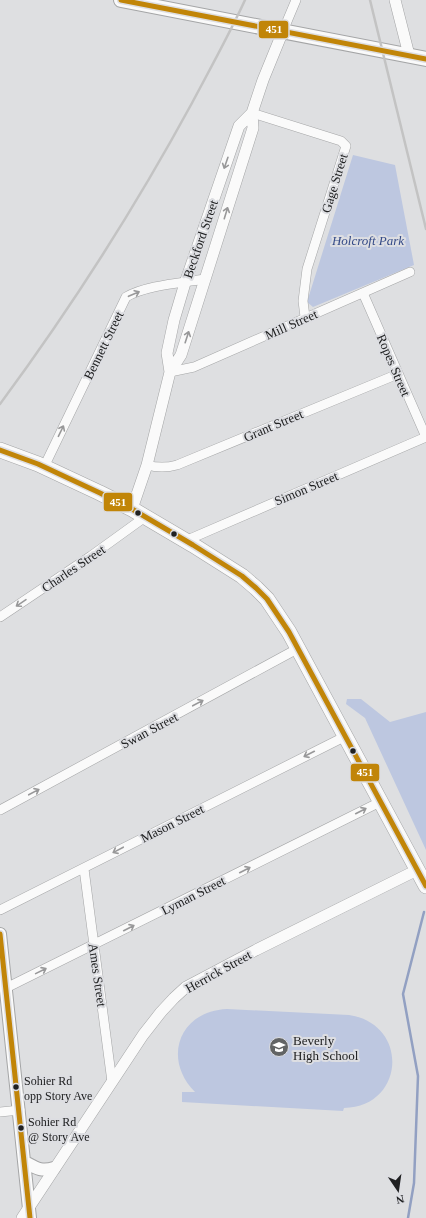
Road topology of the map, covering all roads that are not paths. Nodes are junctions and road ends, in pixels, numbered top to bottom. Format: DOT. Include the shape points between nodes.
graph roads {
  1 [pos="121,0"];
  2 [pos="296,0"];
  3 [pos="395,0"];
  4 [pos="283,31"];
  5 [pos="409,55"];
  6 [pos="426,59"];
  7 [pos="252,113"];
  8 [pos="410,272"];
  9 [pos="205,279"];
  10 [pos="185,283"];
  11 [pos="364,293"];
  12 [pos="305,317"];
  13 [pos="170,372"];
  14 [pos="398,374"];
  15 [pos="426,437"];
  16 [pos="0,450"];
  17 [pos="147,465"];
  18 [pos="44,466"];
  19 [pos="132,509"];
  20 [pos="145,517"];
  21 [pos="185,541"];
  22 [pos="0,617"];
  23 [pos="297,649"];
  24 [pos="344,736"];
  25 [pos="380,802"];
  26 [pos="0,810"];
  27 [pos="84,869"];
  28 [pos="418,870"];
  29 [pos="426,886"];
  30 [pos="0,910"];
  31 [pos="0,934"];
  32 [pos="94,945"];
  33 [pos="1,955"];
  34 [pos="6,988"];
  35 [pos="112,1082"];
  36 [pos="20,1110"];
  37 [pos="0,1112"];
  38 [pos="25,1162"];
  39 [pos="54,1168"];
  40 [pos="30,1212"];
  41 [pos="22,1218"];
  1 -- 4 [label="main road"];
  2 -- 4 [label="street"];
  3 -- 5 [label="street"];
  4 -- 5 [label="main road"];
  4 -- 7 [label="street, Beckford Street"];
  5 -- 6 [label="main road"];
  9 -- 7 [label="street, Beckford Street, one-way" via="253,128"];
  7 -- 10 [label="street, Beckford Street, one-way" via="239,126"];
  7 -- 12 [label="street, Gage Street" via="341,141 346,146 307,269 303,301"];
  8 -- 11 [label="street, Mill Street"];
  9 -- 10 [label="street, Bennett Street"];
  13 -- 9 [label="street, Beckford Street, one-way" via="181,355"];
  10 -- 13 [label="street, Beckford Street" via="167,353"];
  18 -- 10 [label="street, Bennett Street, one-way" via="126,297 149,289"];
  11 -- 12 [label="street, Mill Street"];
  11 -- 14 [label="street, Ropes Street"];
  12 -- 13 [label="street, Mill Street" via="194,366"];
  13 -- 17 [label="street, Beckford Street"];
  14 -- 15 [label="street, Ropes Street"];
  14 -- 17 [label="street, Grant Street" via="177,465 165,468"];
  15 -- 21 [label="street, Simon Street"];
  16 -- 18 [label="highway"];
  17 -- 19 [label="street, Beckford Street"];
  18 -- 19 [label="highway"];
  19 -- 20 [label="highway"];
  20 -- 21 [label="highway"];
  20 -- 22 [label="street, Charles Street, one-way"];
  21 -- 23 [label="highway" via="242,576 262,593 282,621"];
  23 -- 24 [label="highway"];
  26 -- 23 [label="street, Swan Street, one-way"];
  24 -- 25 [label="highway"];
  24 -- 27 [label="street, Mason Street, one-way"];
  25 -- 28 [label="highway"];
  32 -- 25 [label="street, Lyman Street, one-way"];
  27 -- 30 [label="street, Mason Street"];
  27 -- 32 [label="street, Ames Street"];
  28 -- 29 [label="highway"];
  28 -- 35 [label="street, Herrick Street" via="186,987 143,1035"];
  31 -- 33 [label="main road"];
  34 -- 32 [label="street, Lyman Street, one-way"];
  32 -- 35 [label="street, Ames Street"];
  33 -- 34 [label="main road"];
  34 -- 36 [label="main road"];
  35 -- 39 [label="street, Herrick Street"];
  36 -- 37 [label="street"];
  36 -- 38 [label="main road"];
  38 -- 39 [label="main road" via="46,1171"];
  38 -- 40 [label="main road"];
  39 -- 40 [label="street, Herrick Street"];
  40 -- 41 [label="street, Herrick Street"];
}
